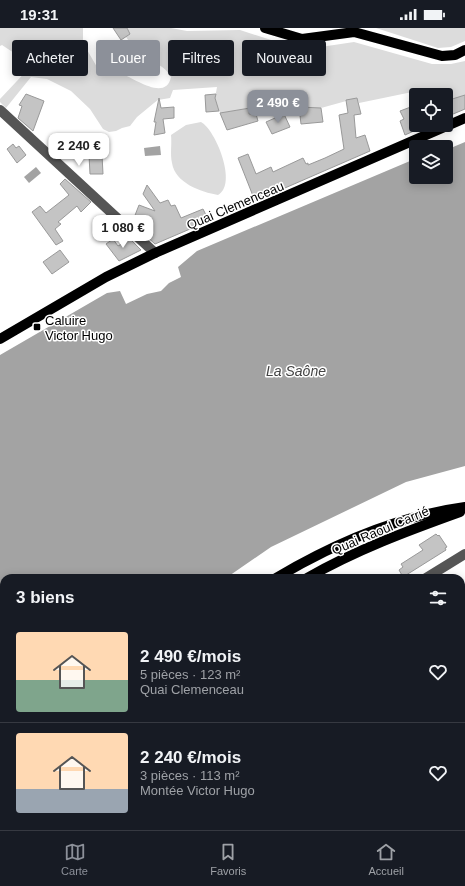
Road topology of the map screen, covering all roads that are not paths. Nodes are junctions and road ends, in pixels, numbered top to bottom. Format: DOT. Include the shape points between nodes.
graph roads {
  1 [pos="265,28"];
  2 [pos="465,50"];
  3 [pos="0,110"];
  4 [pos="465,118"];
  5 [pos="155,253"];
  6 [pos="0,339"];
  7 [pos="465,507"];
  8 [pos="465,510"];
  9 [pos="465,554"];
  10 [pos="283,574"];
  11 [pos="314,574"];
  12 [pos="432,574"];
  1 -- 2 [label="main road" via="302,39 354,32 442,56 454,55"];
  3 -- 5 [label="street"];
  4 -- 5 [label="main road, Quai Clemenceau"];
  5 -- 6 [label="main road, Quai Clemenceau" via="106,277"];
  7 -- 10 [label="main road, Quai Raoul Carrié" via="435,511 362,534 322,552"];
  8 -- 11 [label="main road, Quai Raoul Carrié" via="404,531"];
  9 -- 12 [label="street"];
}
